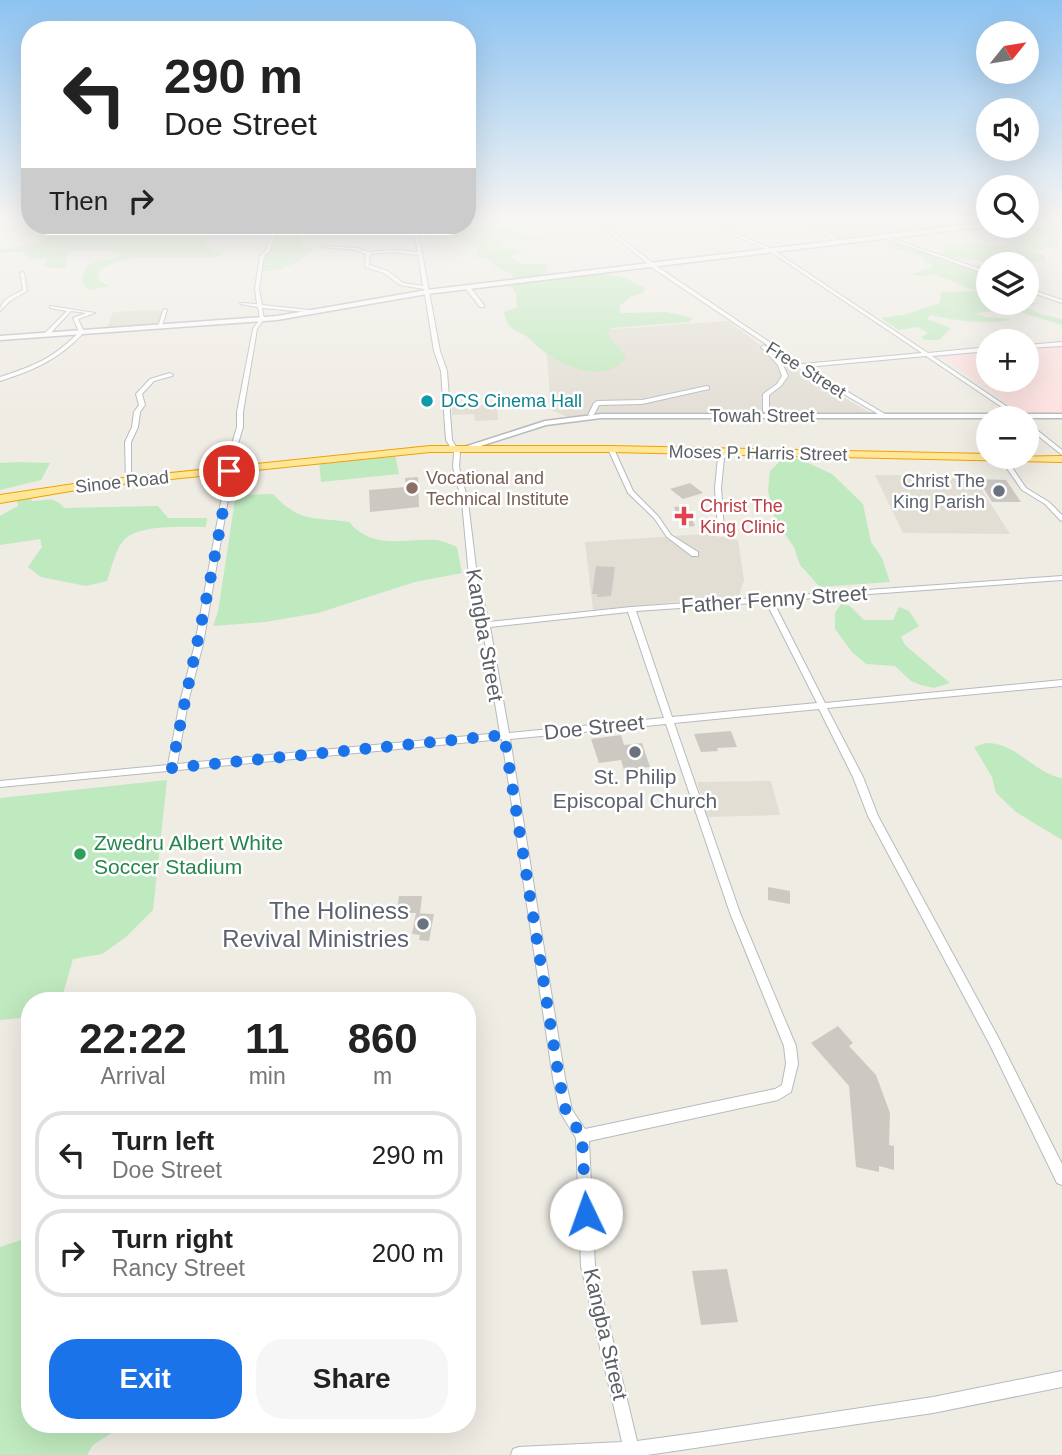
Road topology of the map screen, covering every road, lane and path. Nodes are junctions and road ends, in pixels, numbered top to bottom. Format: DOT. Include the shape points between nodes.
graph roads {
  1 [pos="24,288"];
  2 [pos="257,288"];
  3 [pos="418,288"];
  4 [pos="468,288"];
  5 [pos="686,288"];
  6 [pos="828,288"];
  7 [pos="427,290"];
  8 [pos="1039,293"];
  9 [pos="1062,302"];
  10 [pos="242,304"];
  11 [pos="258,306"];
  12 [pos="482,306"];
  13 [pos="52,307"];
  14 [pos="0,310"];
  15 [pos="165,310"];
  16 [pos="69,311"];
  17 [pos="317,312"];
  18 [pos="262,319"];
  19 [pos="160,327"];
  20 [pos="82,332"];
  21 [pos="46,335"];
  22 [pos="1,338"];
  23 [pos="764,344"];
  24 [pos="1062,344"];
  25 [pos="1039,346"];
  26 [pos="976,350"];
  27 [pos="929,354"];
  28 [pos="799,366"];
  29 [pos="806,370"];
  30 [pos="170,375"];
  31 [pos="785,376"];
  32 [pos="0,379"];
  33 [pos="707,388"];
  34 [pos="1003,406"];
  35 [pos="591,415"];
  36 [pos="770,415"];
  37 [pos="887,417"];
  38 [pos="976,417"];
  39 [pos="1039,417"];
  40 [pos="1062,418"];
  41 [pos="976,420"];
  42 [pos="1039,421"];
  43 [pos="1039,433"];
  44 [pos="460,448"];
  45 [pos="484,448"];
  46 [pos="611,449"];
  47 [pos="732,453"];
  48 [pos="1062,453"];
  49 [pos="976,457"];
  50 [pos="1039,458"];
  51 [pos="1062,459"];
  52 [pos="1010,469"];
  53 [pos="229,471"];
  54 [pos="128,481"];
  55 [pos="0,499"];
  56 [pos="1062,519"];
  57 [pos="721,531"];
  58 [pos="695,554"];
  59 [pos="1062,578"];
  60 [pos="769,601"];
  61 [pos="631,610"];
  62 [pos="486,625"];
  63 [pos="1062,683"];
  64 [pos="821,705"];
  65 [pos="667,719"];
  66 [pos="504,735"];
  67 [pos="172,768"];
  68 [pos="0,784"];
  69 [pos="582,1136"];
  70 [pos="1062,1178"];
  71 [pos="1062,1379"];
  72 [pos="633,1452"];
  73 [pos="519,1455"];
  1 -- 14 [label="street"];
  2 -- 11 [label="street"];
  3 -- 7 [label="street"];
  4 -- 7 [label="street"];
  4 -- 12 [label="street"];
  5 -- 23 [label="street, Free Street"];
  6 -- 27 [label="street"];
  7 -- 17 [label="street"];
  7 -- 44 [label="street, Kangba Street" via="444,371 449,440"];
  8 -- 9 [label="street"];
  10 -- 11 [label="street"];
  11 -- 17 [label="street"];
  11 -- 18 [label="street"];
  13 -- 16 [label="street"];
  15 -- 19 [label="street"];
  16 -- 20 [label="street" via="93,313 75,317"];
  16 -- 21 [label="street"];
  17 -- 18 [label="street"];
  18 -- 19 [label="street"];
  18 -- 53 [label="street" via="256,329"];
  19 -- 20 [label="street"];
  20 -- 21 [label="street"];
  20 -- 32 [label="street" via="48,362"];
  21 -- 22 [label="street"];
  23 -- 28 [label="street, Free Street"];
  23 -- 31 [label="street"];
  24 -- 25 [label="street"];
  26 -- 27 [label="street"];
  27 -- 28 [label="street"];
  27 -- 34 [label="street"];
  28 -- 29 [label="street, Free Street"];
  29 -- 31 [label="street"];
  29 -- 37 [label="street, Free Street"];
  30 -- 54 [label="street" via="152,380 139,394 142,405 127,445"];
  31 -- 36 [label="street" via="766,394"];
  33 -- 35 [label="street" via="642,402 595,404"];
  36 -- 37 [label="street, Towah Street"];
  36 -- 44 [label="street, Towah Street" via="580,418"];
  37 -- 38 [label="street, Towah Street"];
  39 -- 40 [label="street, Towah Street"];
  40 -- 42 [label="street, Towah Street"];
  41 -- 45 [label="street, Towah Street" via="584,422"];
  43 -- 48 [label="street"];
  44 -- 45 [label="highway, Moses P. Harris Street"];
  44 -- 53 [label="highway, Sinoe Road" via="370,453"];
  44 -- 62 [label="street, Kangba Street" via="456,467 473,576"];
  45 -- 46 [label="highway, Moses P. Harris Street"];
  46 -- 47 [label="highway, Moses P. Harris Street"];
  46 -- 58 [label="street" via="630,492 669,536"];
  47 -- 49 [label="highway, Moses P. Harris Street"];
  47 -- 57 [label="street" via="721,457"];
  50 -- 51 [label="highway, Moses P. Harris Street"];
  52 -- 56 [label="street" via="1024,489"];
  53 -- 54 [label="highway, Sinoe Road"];
  53 -- 67 [label="street"];
  54 -- 55 [label="highway, Sinoe Road"];
  59 -- 60 [label="street, Father Fenny Street"];
  60 -- 61 [label="street, Father Fenny Street"];
  60 -- 64 [label="street"];
  61 -- 62 [label="street, Father Fenny Street"];
  61 -- 65 [label="street"];
  62 -- 66 [label="street, Kangba Street"];
  63 -- 64 [label="street, Doe Street"];
  64 -- 65 [label="street, Doe Street"];
  64 -- 70 [label="street" via="873,816"];
  65 -- 66 [label="street, Doe Street"];
  65 -- 69 [label="street" via="735,913 790,1046 790,1076 787,1088 778,1094"];
  66 -- 67 [label="street, Doe Street"];
  66 -- 69 [label="street, Kangba Street" via="559,1078 566,1112"];
  67 -- 68 [label="street, Doe Street"];
  69 -- 72 [label="street, Kangba Street" via="588,1266"];
  71 -- 72 [label="street" via="933,1405"];
  72 -- 73 [label="street"];
}
